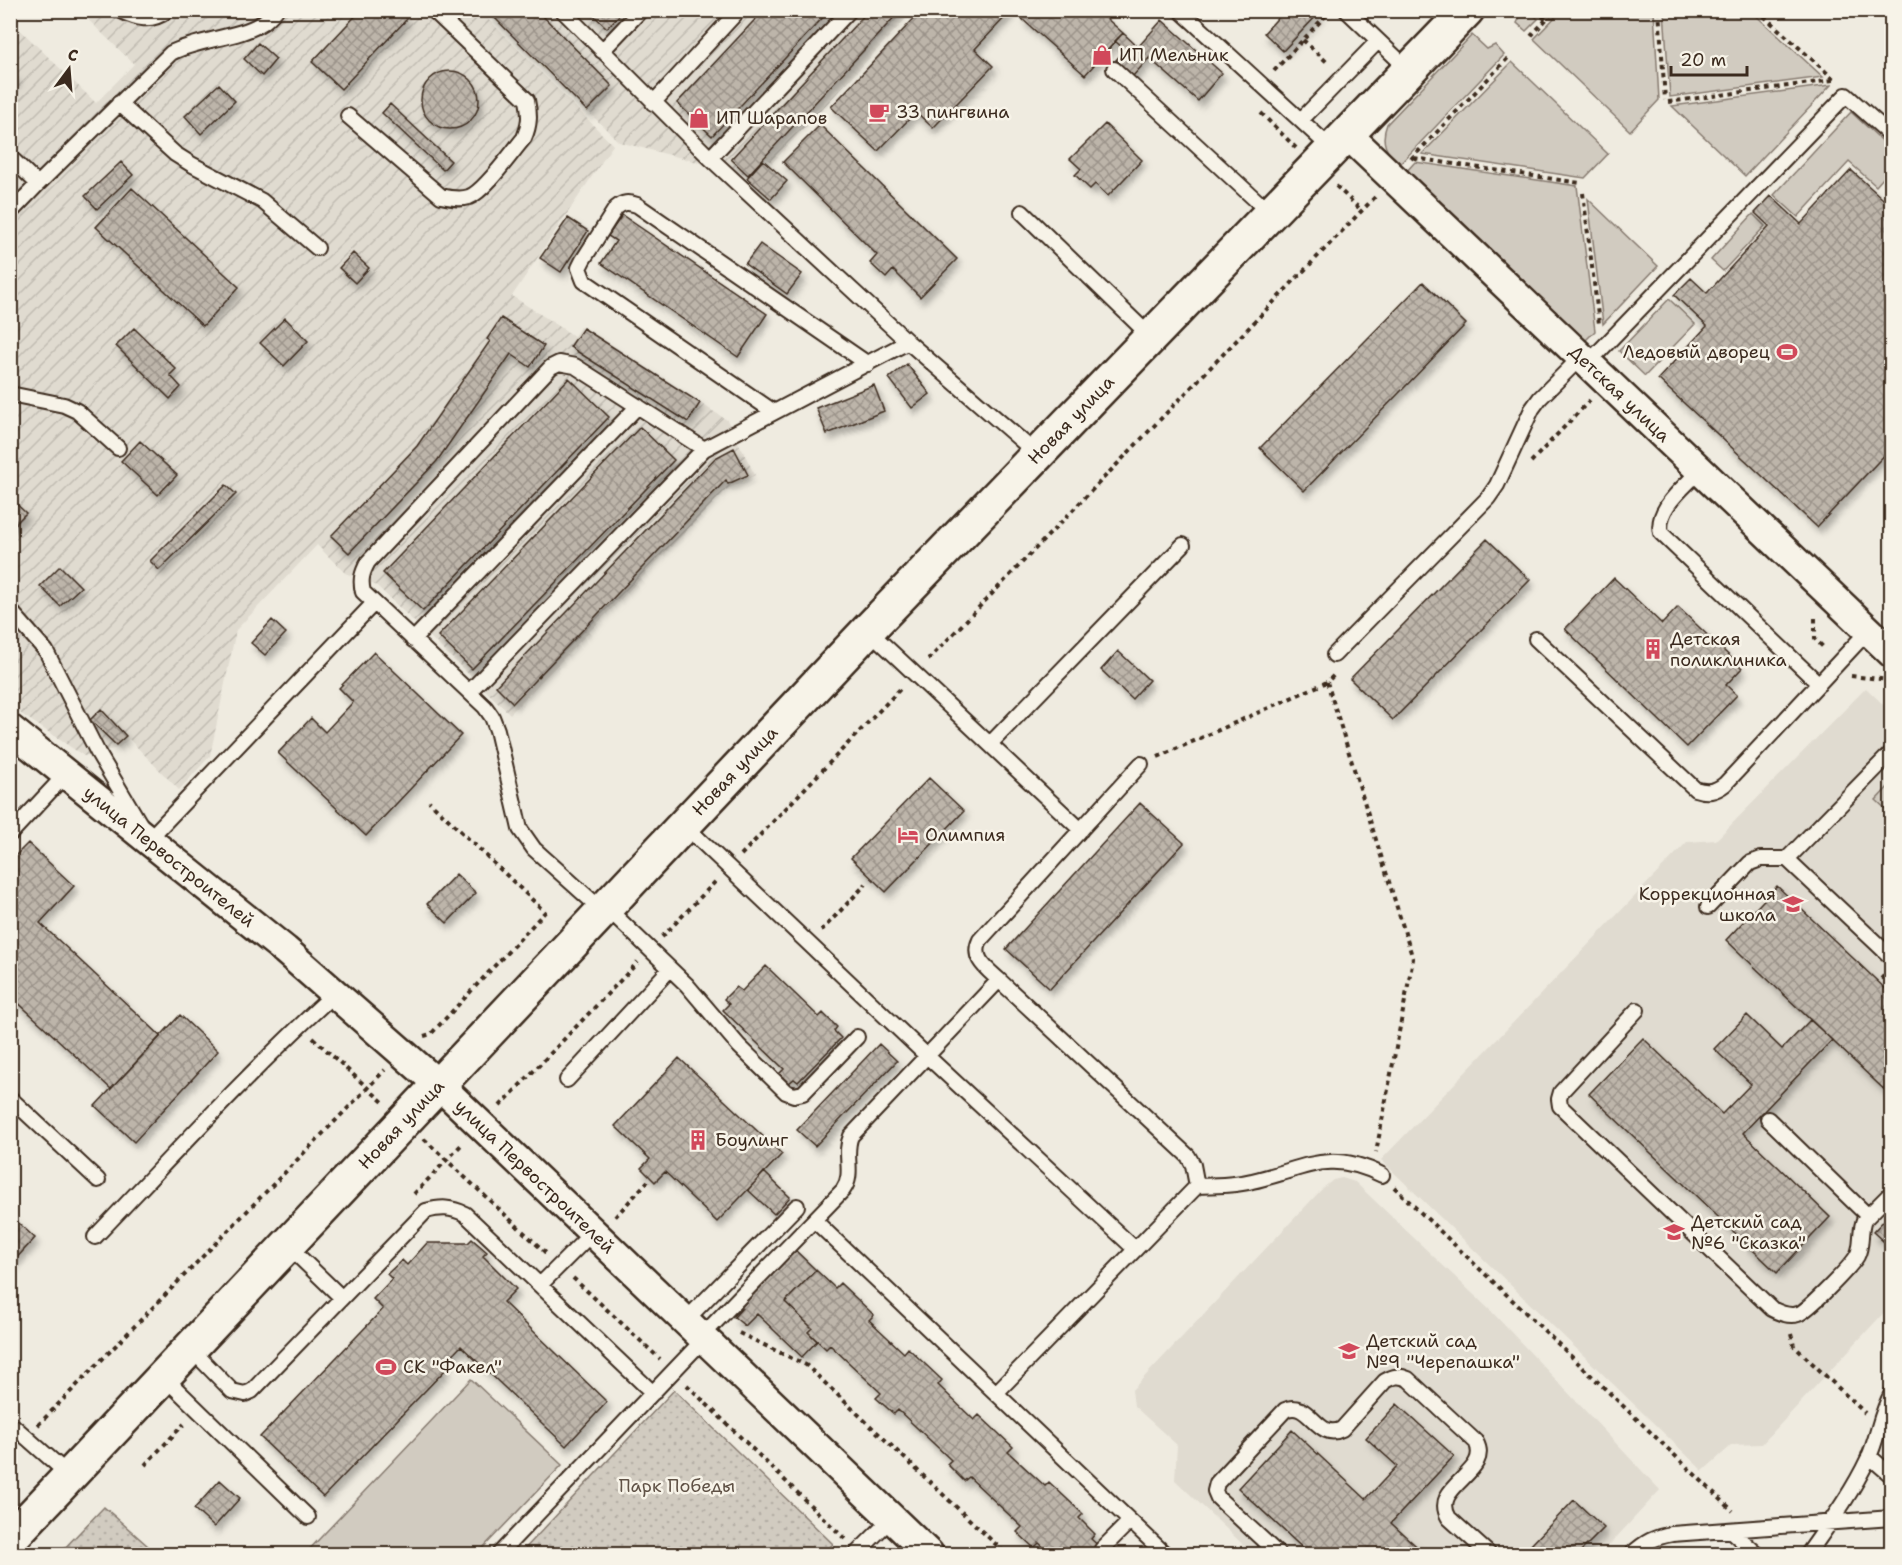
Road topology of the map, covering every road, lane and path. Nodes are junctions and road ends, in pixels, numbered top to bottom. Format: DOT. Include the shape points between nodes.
graph roads {
  1 [pos="119,10"];
  2 [pos="168,10"];
  3 [pos="276,10"];
  4 [pos="433,10"];
  5 [pos="562,10"];
  6 [pos="641,10"];
  7 [pos="739,10"];
  8 [pos="850,10"];
  9 [pos="1180,10"];
  10 [pos="1331,10"];
  11 [pos="1346,10"];
  12 [pos="1467,10"];
  13 [pos="1536,10"];
  14 [pos="1555,10"];
  15 [pos="1659,10"];
  16 [pos="1758,10"];
  17 [pos="1546,20"];
  18 [pos="1531,36"];
  19 [pos="1303,40"];
  20 [pos="1378,40"];
  21 [pos="602,51"];
  22 [pos="1508,58"];
  23 [pos="1114,69"];
  24 [pos="1410,71"];
  25 [pos="1342,77"];
  26 [pos="1835,80"];
  27 [pos="1261,84"];
  28 [pos="1846,95"];
  29 [pos="653,103"];
  30 [pos="119,104"];
  31 [pos="348,116"];
  32 [pos="1301,120"];
  33 [pos="1892,136"];
  34 [pos="1341,142"];
  35 [pos="10,157"];
  36 [pos="710,158"];
  37 [pos="1413,158"];
  38 [pos="1393,178"];
  39 [pos="1580,183"];
  40 [pos="38,184"];
  41 [pos="1583,193"];
  42 [pos="1022,212"];
  43 [pos="10,213"];
  44 [pos="1271,214"];
  45 [pos="317,248"];
  46 [pos="1151,337"];
  47 [pos="908,342"];
  48 [pos="1591,356"];
  49 [pos="868,364"];
  50 [pos="10,394"];
  51 [pos="638,406"];
  52 [pos="774,412"];
  53 [pos="118,448"];
  54 [pos="704,449"];
  55 [pos="1038,454"];
  56 [pos="1701,470"];
  57 [pos="1183,545"];
  58 [pos="374,603"];
  59 [pos="10,610"];
  60 [pos="868,630"];
  61 [pos="1868,631"];
  62 [pos="1536,639"];
  63 [pos="413,640"];
  64 [pos="1892,654"];
  65 [pos="1334,655"];
  66 [pos="915,674"];
  67 [pos="1327,682"];
  68 [pos="1819,684"];
  69 [pos="469,692"];
  70 [pos="10,729"];
  71 [pos="990,744"];
  72 [pos="1892,752"];
  73 [pos="1141,764"];
  74 [pos="67,773"];
  75 [pos="429,801"];
  76 [pos="684,825"];
  77 [pos="1081,830"];
  78 [pos="10,834"];
  79 [pos="149,839"];
  80 [pos="1787,859"];
  81 [pos="729,868"];
  82 [pos="866,884"];
  83 [pos="1708,908"];
  84 [pos="604,909"];
  85 [pos="809,944"];
  86 [pos="650,950"];
  87 [pos="1892,958"];
  88 [pos="670,969"];
  89 [pos="999,980"];
  90 [pos="335,993"];
  91 [pos="1637,1010"];
  92 [pos="299,1026"];
  93 [pos="857,1037"];
  94 [pos="402,1052"];
  95 [pos="927,1056"];
  96 [pos="567,1080"];
  97 [pos="439,1085"];
  98 [pos="368,1088"];
  99 [pos="10,1098"];
  100 [pos="508,1114"];
  101 [pos="490,1116"];
  102 [pos="1768,1119"];
  103 [pos="405,1121"];
  104 [pos="447,1160"];
  105 [pos="1377,1173"];
  106 [pos="98,1180"];
  107 [pos="648,1181"];
  108 [pos="1197,1186"];
  109 [pos="1892,1192"];
  110 [pos="407,1201"];
  111 [pos="797,1206"];
  112 [pos="1868,1216"];
  113 [pos="605,1220"];
  114 [pos="814,1220"];
  115 [pos="623,1225"];
  116 [pos="95,1237"];
  117 [pos="288,1246"];
  118 [pos="1135,1249"];
  119 [pos="560,1266"];
  120 [pos="540,1285"];
  121 [pos="342,1298"];
  122 [pos="1790,1316"];
  123 [pos="703,1329"];
  124 [pos="191,1349"];
  125 [pos="673,1372"];
  126 [pos="164,1377"];
  127 [pos="653,1393"];
  128 [pos="996,1393"];
  129 [pos="1892,1393"];
  130 [pos="197,1410"];
  131 [pos="10,1423"];
  132 [pos="1878,1426"];
  133 [pos="26,1437"];
  134 [pos="1869,1456"];
  135 [pos="145,1465"];
  136 [pos="70,1476"];
  137 [pos="1892,1476"];
  138 [pos="1734,1512"];
  139 [pos="308,1516"];
  140 [pos="1892,1518"];
  141 [pos="891,1519"];
  142 [pos="1130,1521"];
  143 [pos="1830,1522"];
  144 [pos="1730,1530"];
  145 [pos="10,1539"];
  146 [pos="1102,1549"];
  147 [pos="857,1553"];
  148 [pos="499,1554"];
  149 [pos="929,1554"];
  150 [pos="1006,1554"];
  151 [pos="1165,1554"];
  152 [pos="1278,1554"];
  153 [pos="1488,1554"];
  154 [pos="1632,1554"];
  155 [pos="1757,1554"];
  156 [pos="1808,1554"];
  1 -- 2 [label="lane" via="145,20"];
  3 -- 30 [label="lane" via="249,29 183,46 171,53"];
  4 -- 31 [label="lane" via="527,100 530,114 524,138 478,192 454,199 441,196"];
  5 -- 21 [label="lane"];
  6 -- 21 [label="lane"];
  7 -- 29 [label="lane"];
  8 -- 36 [label="lane"];
  9 -- 27 [label="lane"];
  10 -- 19 [label="path"];
  11 -- 20 [label="lane"];
  12 -- 24 [label="street, Новая улица"];
  13 -- 17 [label="path"];
  14 -- 17 [label="path"];
  15 -- 26 [label="path" via="1666,101"];
  16 -- 26 [label="path"];
  17 -- 18 [label="path"];
  19 -- 25 [label="path"];
  19 -- 27 [label="path"];
  20 -- 24 [label="lane"];
  20 -- 25 [label="lane"];
  21 -- 29 [label="lane"];
  22 -- 37 [label="path"];
  23 -- 44 [label="lane"];
  24 -- 34 [label="street, Новая улица"];
  25 -- 32 [label="lane"];
  26 -- 28 [label="path"];
  27 -- 32 [label="lane"];
  28 -- 33 [label="lane"];
  28 -- 48 [label="lane"];
  29 -- 36 [label="lane"];
  30 -- 40 [label="lane"];
  30 -- 45 [label="lane" via="175,154 262,201"];
  32 -- 34 [label="lane"];
  34 -- 38 [label="street, Детская улица"];
  34 -- 44 [label="street, Новая улица"];
  35 -- 40 [label="lane"];
  36 -- 47 [label="lane"];
  37 -- 38 [label="path"];
  37 -- 39 [label="path"];
  38 -- 48 [label="street, Детская улица"];
  38 -- 66 [label="path"];
  40 -- 43 [label="lane"];
  41 -- 48 [label="path"];
  42 -- 46 [label="lane"];
  44 -- 46 [label="street, Новая улица"];
  46 -- 55 [label="street, Новая улица"];
  47 -- 49 [label="lane"];
  47 -- 55 [label="lane"];
  48 -- 56 [label="street, Детская улица"];
  48 -- 65 [label="lane" via="1532,409 1488,498"];
  49 -- 52 [label="lane"];
  49 -- 52 [label="lane" via="637,205 621,204 579,268 584,281"];
  50 -- 53 [label="lane" via="77,411"];
  51 -- 54 [label="lane"];
  51 -- 58 [label="lane" via="575,366 559,363 551,368 368,562 361,583 363,592"];
  51 -- 63 [label="lane"];
  52 -- 54 [label="lane"];
  54 -- 69 [label="lane"];
  55 -- 60 [label="street, Новая улица"];
  56 -- 61 [label="street, Детская улица"];
  56 -- 68 [label="lane" via="1666,508 1659,524 1661,533"];
  57 -- 71 [label="lane"];
  58 -- 63 [label="lane"];
  58 -- 79 [label="lane"];
  59 -- 79 [label="lane" via="46,651 98,753"];
  60 -- 66 [label="lane"];
  60 -- 76 [label="street, Новая улица"];
  61 -- 64 [label="street, Детская улица"];
  61 -- 68 [label="lane"];
  62 -- 68 [label="lane" via="1695,789 1704,792 1716,791 1725,784"];
  63 -- 69 [label="lane"];
  66 -- 71 [label="lane"];
  66 -- 81 [label="path"];
  67 -- 105 [label="path" via="1413,959"];
  69 -- 84 [label="lane" via="485,707 497,730 520,829 534,849"];
  70 -- 74 [label="street, улица Первостроителей"];
  71 -- 77 [label="lane"];
  72 -- 80 [label="lane"];
  73 -- 77 [label="lane"];
  74 -- 78 [label="lane"];
  74 -- 79 [label="street, улица Первостроителей"];
  75 -- 94 [label="path" via="545,912 431,1034 414,1040"];
  76 -- 81 [label="lane"];
  76 -- 84 [label="street, Новая улица"];
  77 -- 89 [label="lane" via="980,940 980,962"];
  79 -- 90 [label="street, улица Первостроителей"];
  80 -- 83 [label="lane" via="1750,863"];
  80 -- 87 [label="lane"];
  81 -- 85 [label="lane"];
  81 -- 86 [label="path"];
  82 -- 85 [label="path"];
  84 -- 86 [label="lane"];
  84 -- 97 [label="street, Новая улица"];
  85 -- 95 [label="lane"];
  86 -- 88 [label="lane"];
  86 -- 101 [label="path"];
  88 -- 93 [label="lane" via="739,1046 786,1092 794,1095 803,1093"];
  88 -- 96 [label="lane"];
  89 -- 95 [label="lane"];
  89 -- 108 [label="lane" via="1188,1156"];
  90 -- 92 [label="lane"];
  90 -- 94 [label="street, улица Первостроителей"];
  91 -- 122 [label="lane" via="1561,1092 1560,1106 1772,1309"];
  92 -- 98 [label="path"];
  92 -- 116 [label="lane"];
  94 -- 97 [label="street, улица Первостроителей"];
  94 -- 98 [label="path"];
  95 -- 114 [label="lane" via="851,1136 847,1186"];
  95 -- 118 [label="lane"];
  97 -- 101 [label="street, улица Первостроителей"];
  97 -- 103 [label="street, Новая улица"];
  98 -- 103 [label="path"];
  98 -- 133 [label="path"];
  99 -- 106 [label="lane"];
  100 -- 101 [label="path"];
  101 -- 104 [label="path"];
  101 -- 113 [label="street, улица Первостроителей"];
  102 -- 112 [label="lane"];
  103 -- 104 [label="path"];
  103 -- 117 [label="street, Новая улица"];
  104 -- 110 [label="path"];
  104 -- 119 [label="path"];
  105 -- 108 [label="lane" via="1349,1163 1319,1162 1249,1182"];
  105 -- 138 [label="path"];
  107 -- 113 [label="path"];
  108 -- 118 [label="lane"];
  109 -- 112 [label="lane"];
  111 -- 123 [label="lane"];
  112 -- 122 [label="lane" via="1854,1261 1805,1311"];
  113 -- 115 [label="path"];
  113 -- 119 [label="lane"];
  113 -- 123 [label="street, улица Первостроителей"];
  114 -- 123 [label="lane"];
  114 -- 128 [label="lane"];
  117 -- 121 [label="lane"];
  117 -- 124 [label="street, Новая улица"];
  118 -- 128 [label="lane"];
  119 -- 120 [label="lane"];
  119 -- 125 [label="path"];
  120 -- 121 [label="lane" via="465,1214 440,1208 426,1211"];
  120 -- 127 [label="lane"];
  121 -- 124 [label="lane" via="245,1394 232,1391"];
  122 -- 132 [label="path" via="1794,1346"];
  123 -- 125 [label="lane"];
  123 -- 141 [label="street, улица Первостроителей"];
  123 -- 150 [label="path" via="732,1329 806,1365"];
  124 -- 126 [label="street, Новая улица"];
  125 -- 127 [label="lane"];
  125 -- 147 [label="path"];
  126 -- 130 [label="lane"];
  126 -- 136 [label="street, Новая улица"];
  127 -- 148 [label="lane"];
  128 -- 142 [label="lane"];
  129 -- 132 [label="lane"];
  130 -- 135 [label="path"];
  130 -- 139 [label="lane"];
  131 -- 133 [label="lane"];
  132 -- 134 [label="lane"];
  133 -- 136 [label="lane"];
  134 -- 137 [label="lane"];
  134 -- 143 [label="lane"];
  136 -- 145 [label="street, Новая улица"];
  140 -- 143 [label="lane"];
  141 -- 147 [label="lane"];
  141 -- 149 [label="street, улица Первостроителей"];
  142 -- 146 [label="lane"];
  142 -- 151 [label="lane"];
  143 -- 144 [label="lane"];
  143 -- 156 [label="lane"];
  144 -- 154 [label="lane" via="1655,1537"];
  144 -- 155 [label="lane"];
  152 -- 153 [label="lane" via="1218,1498 1217,1483 1285,1410 1298,1408 1323,1429 1336,1432 1385,1381 1401,1376 1480,1448 1477,1462 1444,1503 1449,1518"];
}
